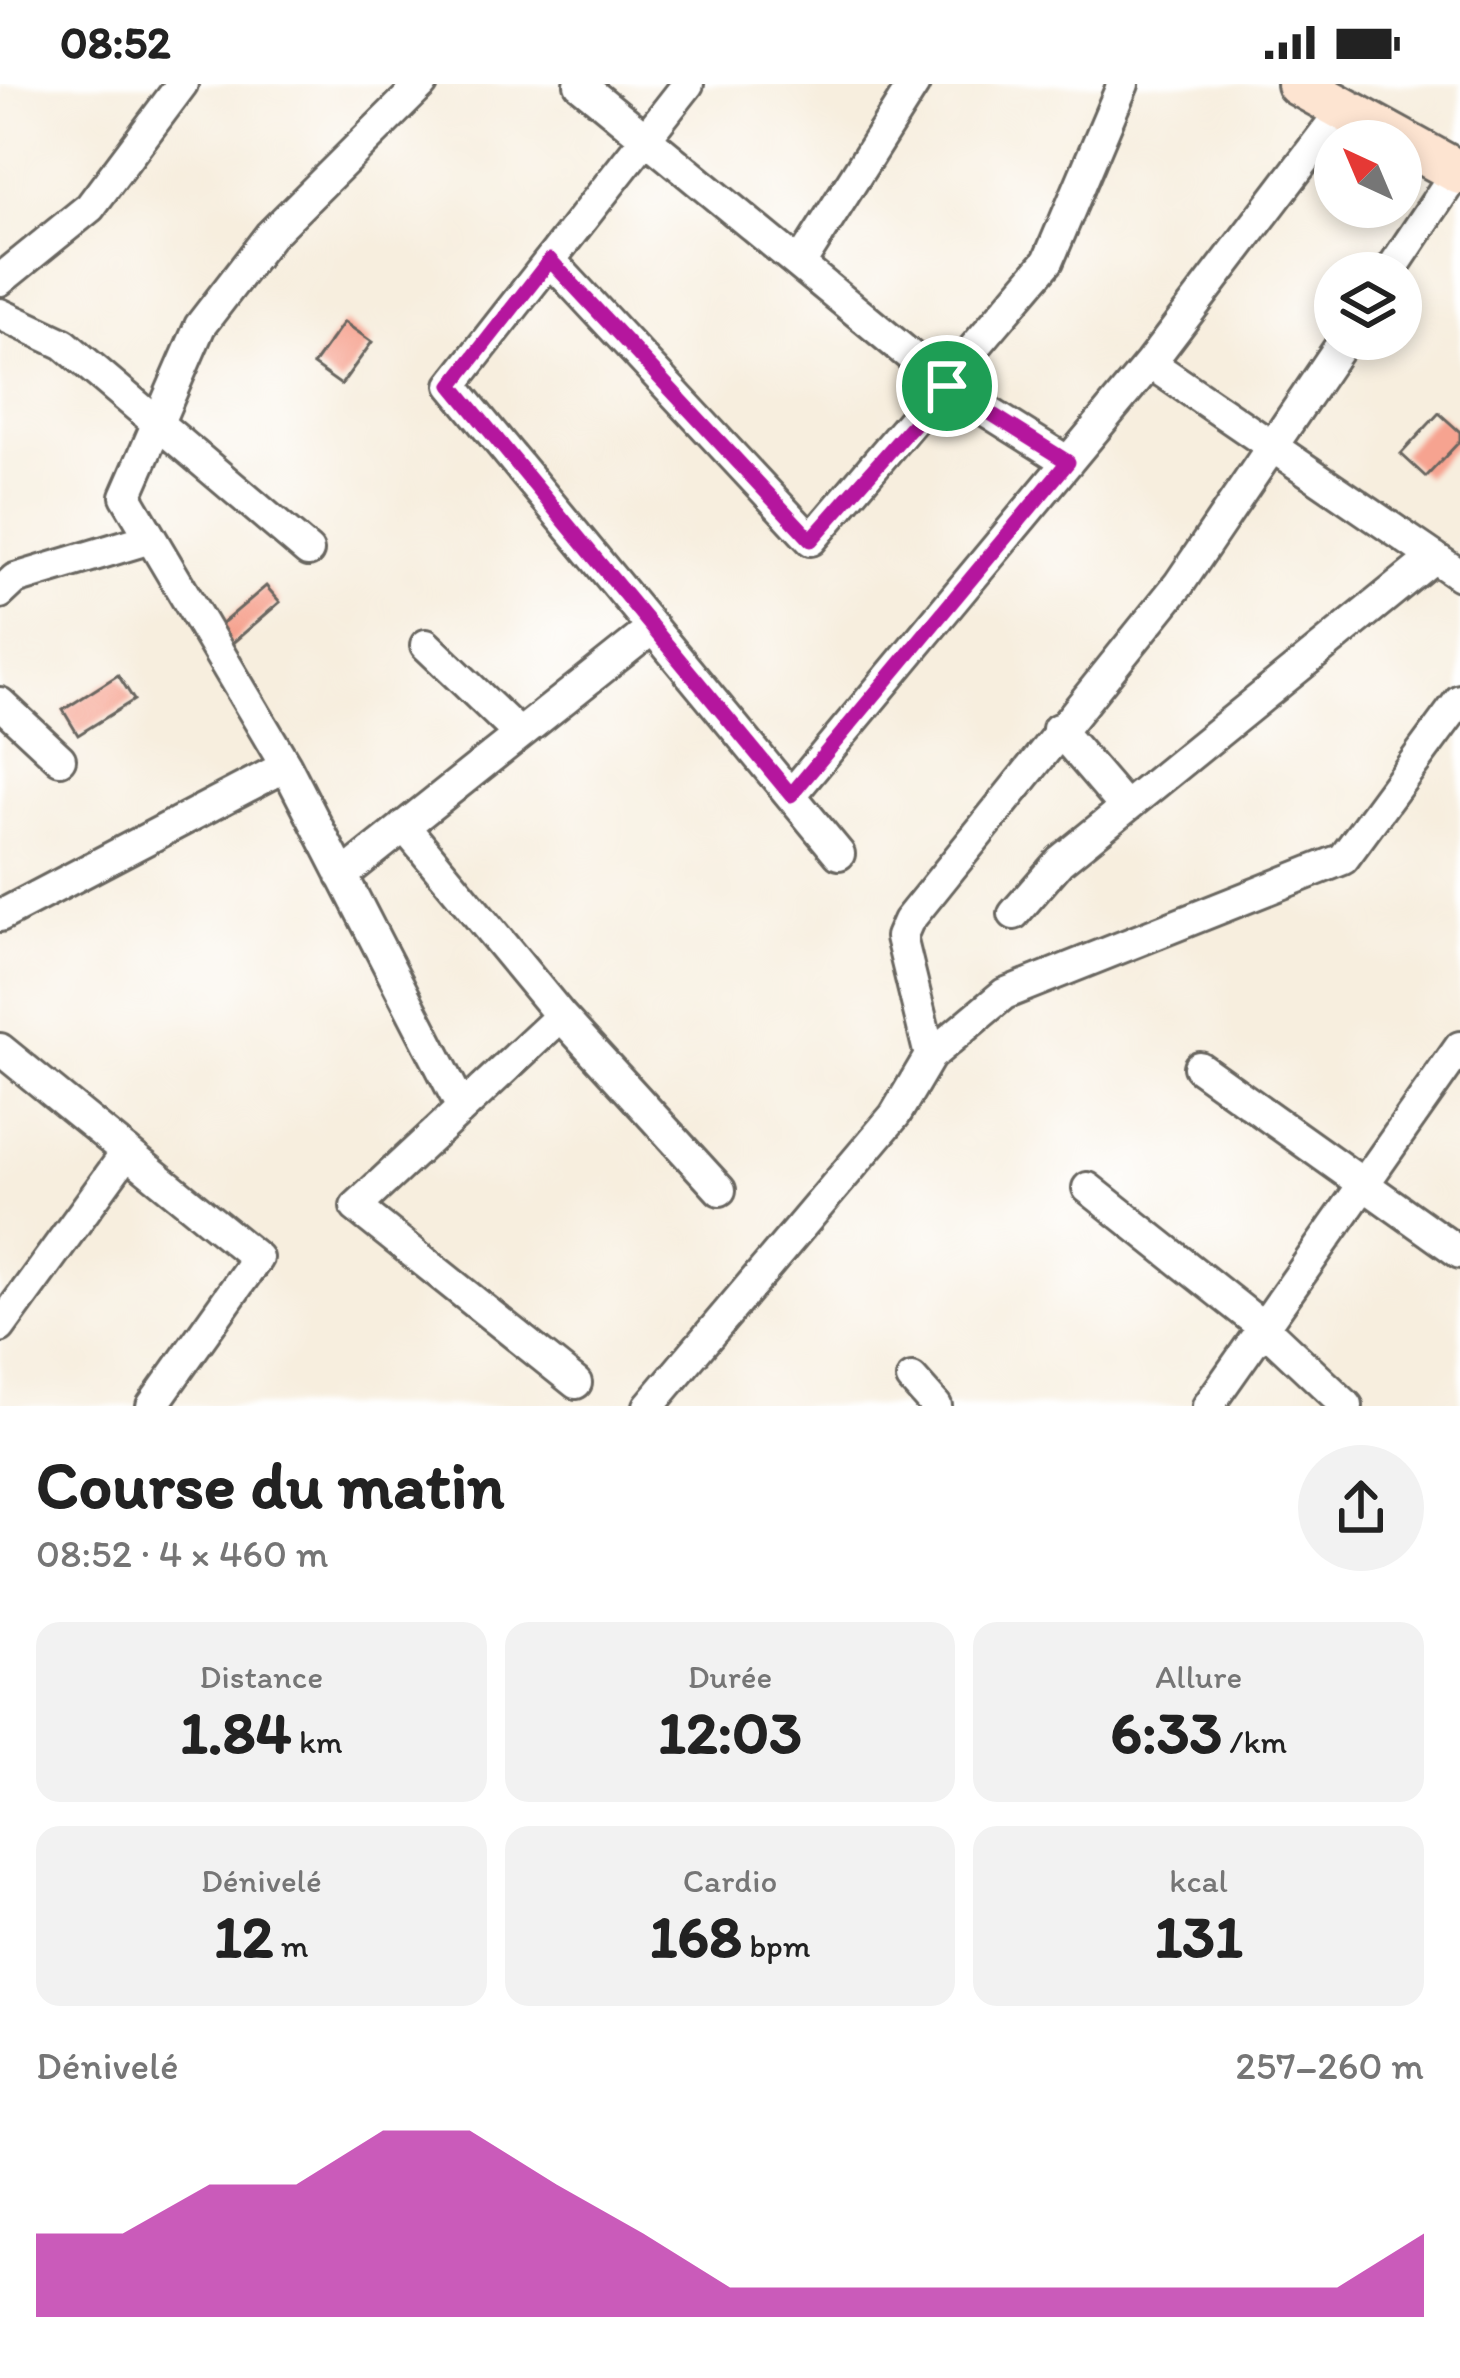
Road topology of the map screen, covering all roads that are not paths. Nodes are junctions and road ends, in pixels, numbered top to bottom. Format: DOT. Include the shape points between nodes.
graph roads {
  1 [pos="182,84"];
  2 [pos="422,84"];
  3 [pos="580,84"];
  4 [pos="688,84"];
  5 [pos="914,84"];
  6 [pos="1123,84"];
  7 [pos="1298,84"];
  8 [pos="1348,96"];
  9 [pos="646,138"];
  10 [pos="1459,163"];
  11 [pos="1402,252"];
  12 [pos="550,260"];
  13 [pos="800,265"];
  14 [pos="0,280"];
  15 [pos="0,314"];
  16 [pos="1331,360"];
  17 [pos="1150,363"];
  18 [pos="947,386"];
  19 [pos="158,424"];
  20 [pos="1273,447"];
  21 [pos="1068,462"];
  22 [pos="151,538"];
  23 [pos="308,551"];
  24 [pos="1434,557"];
  25 [pos="1460,575"];
  26 [pos="0,593"];
  27 [pos="653,628"];
  28 [pos="426,645"];
  29 [pos="1460,700"];
  30 [pos="0,703"];
  31 [pos="1058,729"];
  32 [pos="519,734"];
  33 [pos="60,759"];
  34 [pos="286,766"];
  35 [pos="791,795"];
  36 [pos="1125,807"];
  37 [pos="404,826"];
  38 [pos="838,854"];
  39 [pos="343,876"];
  40 [pos="1014,914"];
  41 [pos="0,916"];
  42 [pos="561,1016"];
  43 [pos="1460,1047"];
  44 [pos="0,1049"];
  45 [pos="930,1056"];
  46 [pos="1198,1067"];
  47 [pos="462,1108"];
  48 [pos="127,1153"];
  49 [pos="1363,1184"];
  50 [pos="1088,1188"];
  51 [pos="720,1190"];
  52 [pos="1460,1253"];
  53 [pos="0,1327"];
  54 [pos="1263,1327"];
  55 [pos="912,1379"];
  56 [pos="576,1383"];
  57 [pos="168,1400"];
  58 [pos="649,1406"];
  59 [pos="936,1406"];
  60 [pos="1208,1406"];
  61 [pos="1347,1406"];
  1 -- 14 [label="street" via="90,207"];
  2 -- 19 [label="street" via="270,235 200,326"];
  3 -- 9 [label="street"];
  4 -- 9 [label="street"];
  5 -- 13 [label="street"];
  6 -- 18 [label="street" via="1048,260"];
  7 -- 8 [label="main road"];
  8 -- 10 [label="main road"];
  8 -- 17 [label="street"];
  9 -- 12 [label="street"];
  9 -- 13 [label="street"];
  10 -- 11 [label="street"];
  12 -- 18 [label="street" via="811,540"];
  12 -- 27 [label="street" via="452,385"];
  13 -- 18 [label="street"];
  15 -- 19 [label="street" via="64,344"];
  16 -- 20 [label="street"];
  17 -- 20 [label="street"];
  17 -- 21 [label="street"];
  18 -- 21 [label="street"];
  19 -- 22 [label="street" via="126,496"];
  19 -- 23 [label="street"];
  20 -- 24 [label="street"];
  20 -- 31 [label="street" via="1179,584"];
  21 -- 35 [label="street"];
  22 -- 26 [label="street" via="15,580"];
  22 -- 34 [label="street"];
  24 -- 25 [label="street"];
  24 -- 36 [label="street"];
  27 -- 32 [label="street"];
  27 -- 35 [label="street"];
  28 -- 32 [label="street"];
  29 -- 45 [label="street" via="1343,859 1004,994"];
  30 -- 33 [label="street"];
  31 -- 36 [label="street"];
  31 -- 45 [label="street" via="901,937"];
  32 -- 37 [label="street"];
  34 -- 39 [label="street"];
  34 -- 41 [label="street"];
  35 -- 38 [label="street"];
  36 -- 40 [label="street" via="1060,861"];
  37 -- 39 [label="street"];
  37 -- 42 [label="street"];
  39 -- 47 [label="street"];
  42 -- 47 [label="street"];
  42 -- 51 [label="street"];
  43 -- 49 [label="street"];
  44 -- 48 [label="street"];
  45 -- 58 [label="street" via="896,1115"];
  46 -- 49 [label="street"];
  47 -- 56 [label="street" via="356,1207"];
  48 -- 53 [label="street"];
  48 -- 57 [label="street" via="257,1258"];
  49 -- 52 [label="street"];
  49 -- 54 [label="street"];
  50 -- 54 [label="street"];
  54 -- 60 [label="street"];
  54 -- 61 [label="street"];
  55 -- 59 [label="street"];
}
